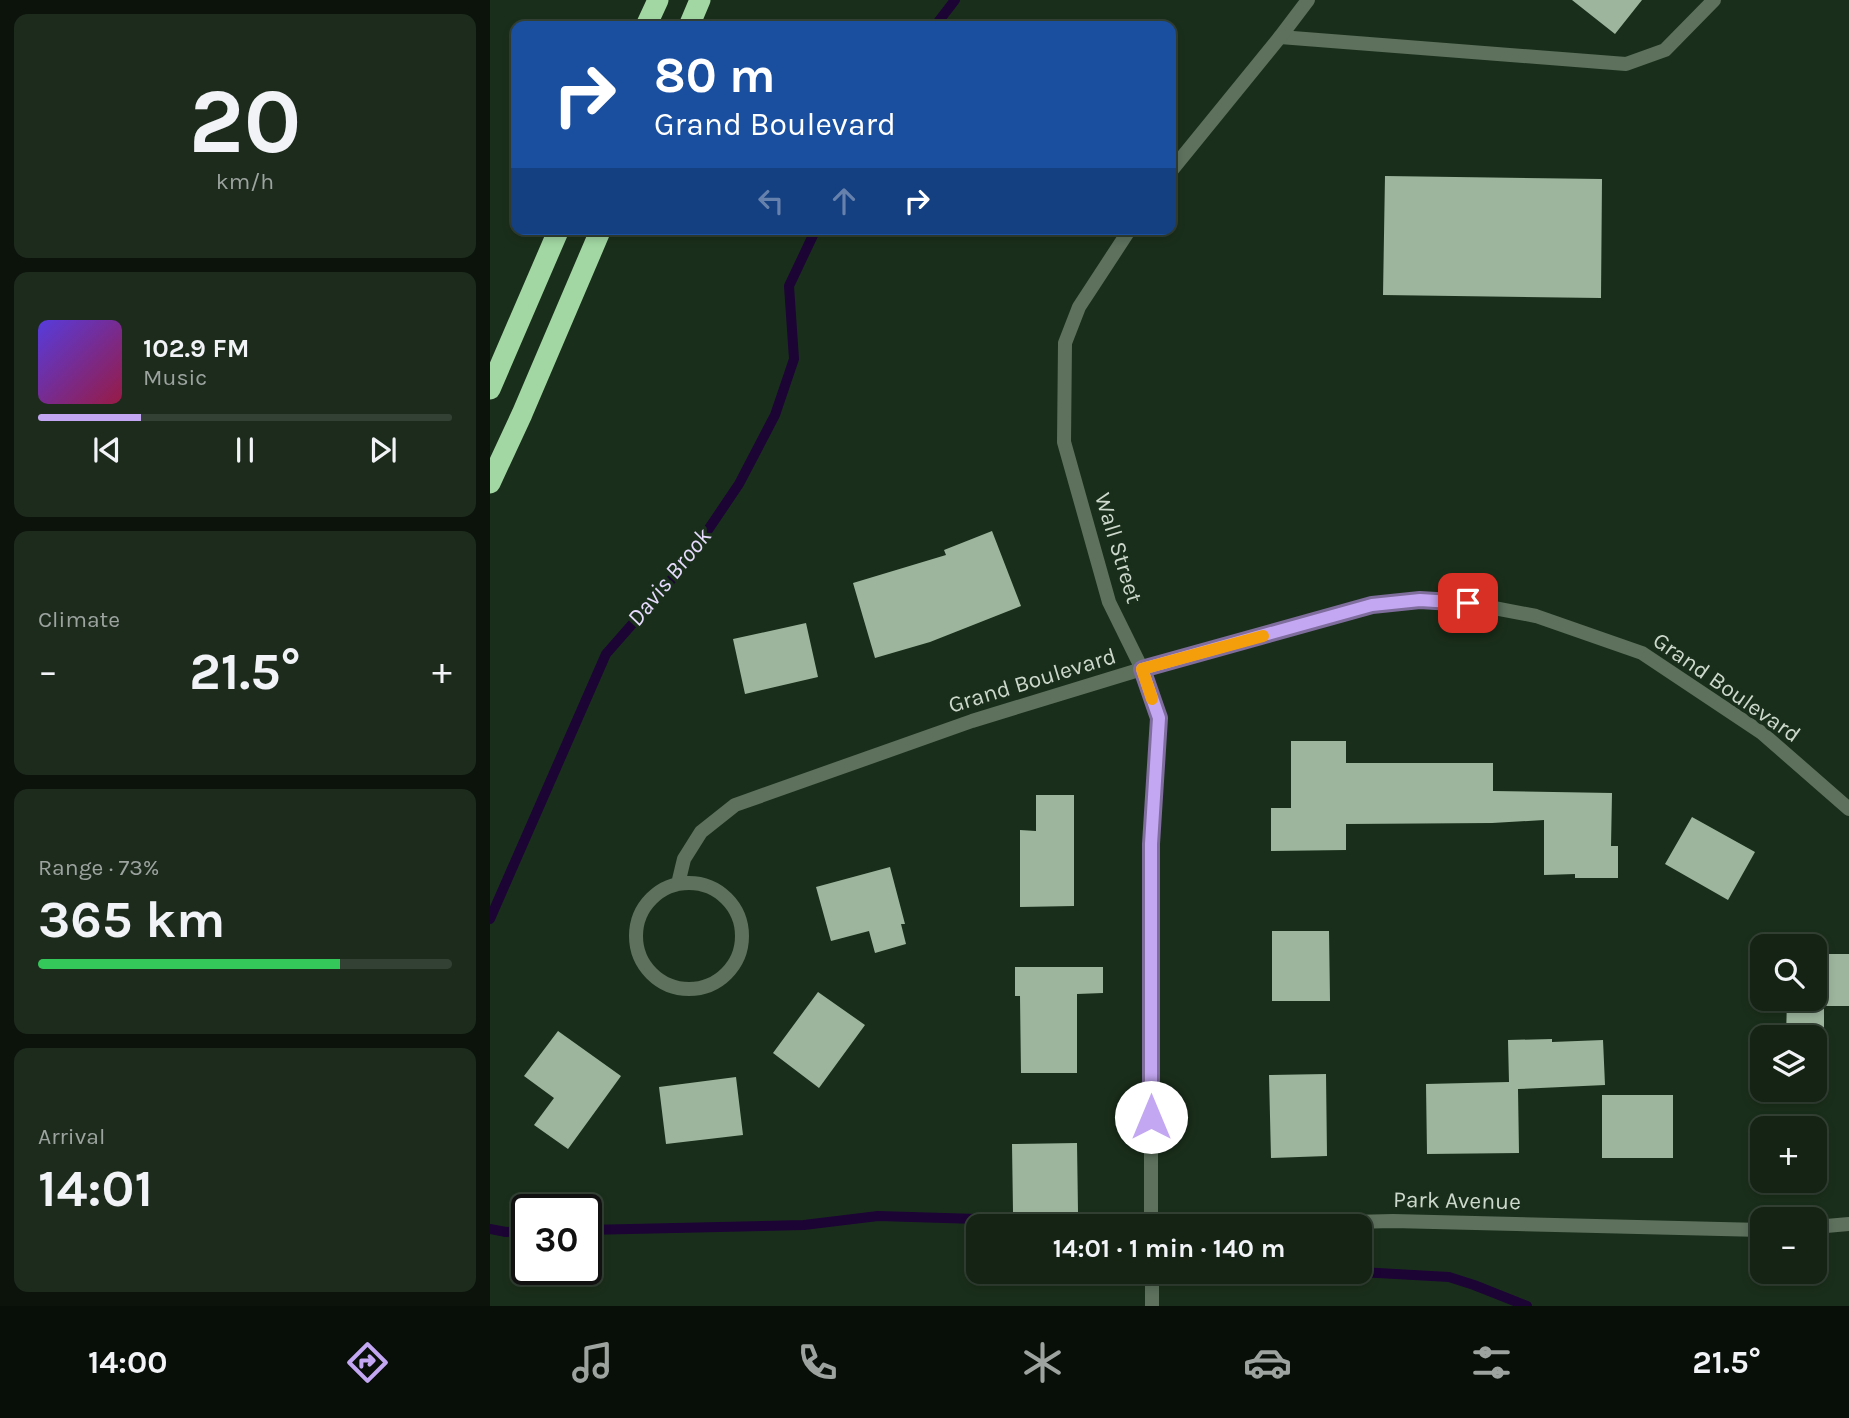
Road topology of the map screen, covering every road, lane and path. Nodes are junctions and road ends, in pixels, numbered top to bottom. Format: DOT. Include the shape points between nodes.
graph roads {
  1 [pos="658,0"];
  2 [pos="700,0"];
  3 [pos="1308,0"];
  4 [pos="1714,0"];
  5 [pos="648,21"];
  6 [pos="690,21"];
  7 [pos="1280,37"];
  8 [pos="1176,165"];
  9 [pos="556,235"];
  10 [pos="598,235"];
  11 [pos="1126,235"];
  12 [pos="490,388"];
  13 [pos="490,483"];
  14 [pos="1142,669"];
  15 [pos="1849,809"];
  16 [pos="678,884"];
  17 [pos="1152,1214"];
  18 [pos="1372,1222"];
  19 [pos="1849,1224"];
  20 [pos="1827,1226"];
  21 [pos="1750,1230"];
  22 [pos="1152,1284"];
  23 [pos="1152,1306"];
  1 -- 5 [label="highway"];
  2 -- 6 [label="highway"];
  3 -- 7 [label="street"];
  4 -- 7 [label="street" via="1665,50 1626,64"];
  7 -- 8 [label="street"];
  9 -- 12 [label="highway"];
  10 -- 13 [label="highway"];
  11 -- 14 [label="street, Wall Street" via="1079,307 1065,343 1064,442 1109,602"];
  14 -- 15 [label="street, Grand Boulevard" via="1372,605 1420,600 1468,603 1536,616 1642,653 1762,733"];
  14 -- 16 [label="street, Grand Boulevard" via="972,721 735,805 701,832 684,859"];
  14 -- 17 [label="street, Wall Street" via="1159,718 1151,844"];
  16 -- 16 [label="street" via="658,893 645,907 636,941 644,965 662,982 691,990 722,979 734,965 742,928 736,910 723,895 697,884"];
  18 -- 21 [label="street, Park Avenue"];
  19 -- 20 [label="street"];
  22 -- 23 [label="street"];
}
